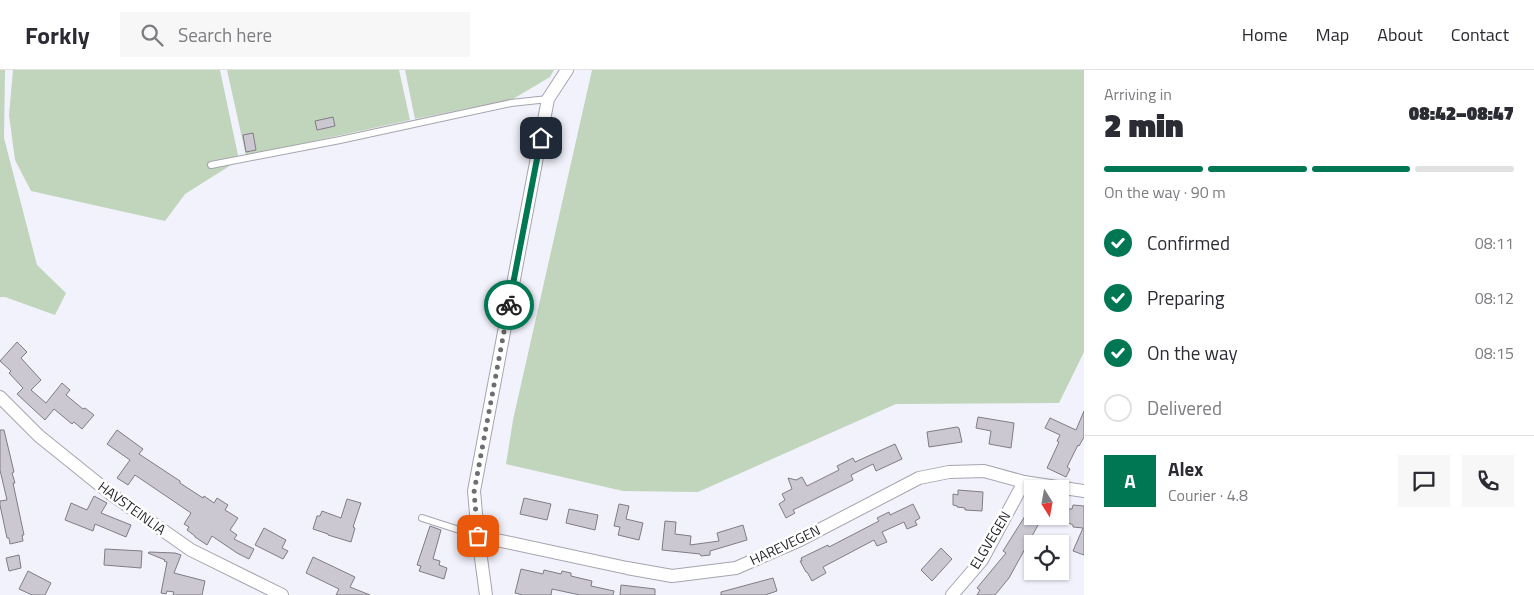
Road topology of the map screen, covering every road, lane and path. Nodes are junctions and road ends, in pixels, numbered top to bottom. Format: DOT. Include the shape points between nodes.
graph roads {
  1 [pos="567,70"];
  2 [pos="548,99"];
  3 [pos="211,166"];
  4 [pos="0,396"];
  5 [pos="1024,482"];
  6 [pos="1069,489"];
  7 [pos="1084,491"];
  8 [pos="422,518"];
  9 [pos="478,536"];
  10 [pos="282,595"];
  11 [pos="486,595"];
  12 [pos="952,595"];
  1 -- 2 [label="street"];
  2 -- 3 [label="lane" via="511,103"];
  2 -- 9 [label="street" via="474,492"];
  4 -- 10 [label="street, HAVSTEINLIA" via="39,436 111,494 191,550"];
  5 -- 9 [label="street, HAREVEGEN" via="984,471 949,472 919,478 800,540 736,568 672,576"];
  5 -- 12 [label="street, ELGVEGEN" via="982,560"];
  6 -- 7 [label="street, HAREVEGEN"];
  8 -- 9 [label="lane"];
  9 -- 11 [label="street"];
}
